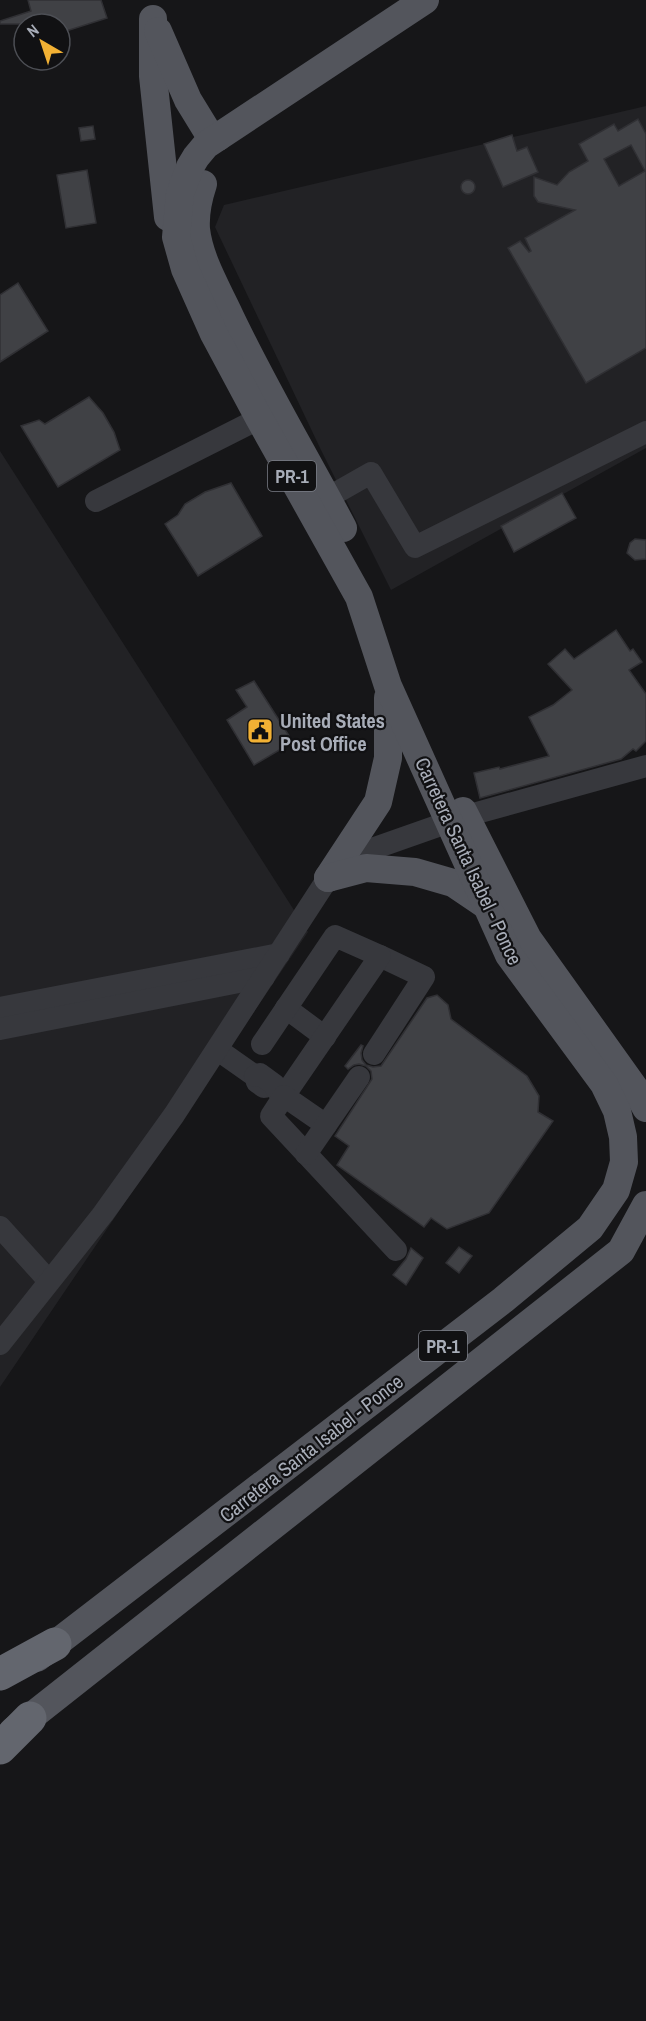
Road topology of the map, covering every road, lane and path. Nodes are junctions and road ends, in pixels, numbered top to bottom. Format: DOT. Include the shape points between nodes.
graph roads {
  1 [pos="425,0"];
  2 [pos="150,9"];
  3 [pos="218,137"];
  4 [pos="176,237"];
  5 [pos="268,413"];
  6 [pos="646,432"];
  7 [pos="327,498"];
  8 [pos="96,501"];
  9 [pos="388,686"];
  10 [pos="646,766"];
  11 [pos="457,819"];
  12 [pos="328,878"];
  13 [pos="487,907"];
  14 [pos="279,954"];
  15 [pos="380,956"];
  16 [pos="264,977"];
  17 [pos="124,995"];
  18 [pos="0,1008"];
  19 [pos="286,1008"];
  20 [pos="0,1029"];
  21 [pos="325,1036"];
  22 [pos="262,1044"];
  23 [pos="218,1050"];
  24 [pos="374,1054"];
  25 [pos="359,1077"];
  26 [pos="280,1093"];
  27 [pos="646,1108"];
  28 [pos="326,1125"];
  29 [pos="306,1154"];
  30 [pos="646,1204"];
  31 [pos="0,1227"];
  32 [pos="396,1250"];
  33 [pos="49,1281"];
  34 [pos="0,1344"];
  35 [pos="55,1644"];
  36 [pos="0,1674"];
  37 [pos="0,1687"];
  38 [pos="30,1718"];
  39 [pos="0,1741"];
  40 [pos="0,1748"];
  1 -- 3 [label="main road, Carretera Santa Isabel - Ponce / PR-1"];
  2 -- 3 [label="main road" via="188,100 207,131"];
  2 -- 4 [label="main road" via="168,222"];
  3 -- 4 [label="main road, Carretera Santa Isabel - Ponce / PR-1" via="196,156 185,177"];
  3 -- 5 [label="main road, Carretera Santa Isabel - Ponce / PR-1" via="198,201 196,230"];
  4 -- 5 [label="main road, Carretera Santa Isabel - Ponce / PR-1" via="185,269 214,334"];
  5 -- 7 [label="main road, Carretera Santa Isabel - Ponce / PR-1"];
  5 -- 8 [label="street"];
  5 -- 9 [label="main road, Carretera Santa Isabel - Ponce / PR-1" via="359,597"];
  6 -- 7 [label="street" via="415,548 372,473"];
  7 -- 11 [label="main road, Carretera Santa Isabel - Ponce / PR-1" via="369,576"];
  9 -- 11 [label="main road, Carretera Santa Isabel - Ponce / PR-1"];
  9 -- 12 [label="main road" via="388,758 378,802"];
  10 -- 11 [label="street"];
  11 -- 12 [label="street" via="375,848"];
  11 -- 13 [label="main road, Carretera Santa Isabel - Ponce / PR-1"];
  11 -- 27 [label="main road, Carretera Santa Isabel - Ponce / PR-1" via="528,939"];
  12 -- 13 [label="main road" via="366,868 415,872 453,883"];
  12 -- 14 [label="street"];
  13 -- 35 [label="main road, Carretera Santa Isabel - Ponce / PR-1" via="509,955 604,1084 623,1137 624,1162 616,1190 590,1228 503,1300"];
  14 -- 16 [label="street"];
  14 -- 17 [label="street"];
  15 -- 19 [label="street" via="335,936"];
  15 -- 21 [label="street"];
  15 -- 24 [label="street" via="424,977"];
  16 -- 17 [label="street"];
  16 -- 23 [label="street"];
  17 -- 18 [label="street"];
  17 -- 20 [label="street"];
  19 -- 21 [label="street"];
  19 -- 22 [label="street"];
  21 -- 26 [label="street"];
  23 -- 26 [label="street" via="255,1076 257,1082"];
  23 -- 33 [label="street" via="103,1214"];
  25 -- 28 [label="street"];
  26 -- 28 [label="street"];
  26 -- 29 [label="street" via="271,1116"];
  28 -- 29 [label="street"];
  29 -- 32 [label="street"];
  30 -- 38 [label="main road, Carretera Santa Isabel - Ponce / PR-1" via="621,1251"];
  31 -- 33 [label="street"];
  33 -- 34 [label="street"];
  35 -- 36 [label="highway"];
  35 -- 37 [label="main road, Carretera Santa Isabel - Ponce / PR-1"];
  38 -- 39 [label="main road, Carretera Santa Isabel - Ponce / PR-1"];
  38 -- 40 [label="highway"];
}
